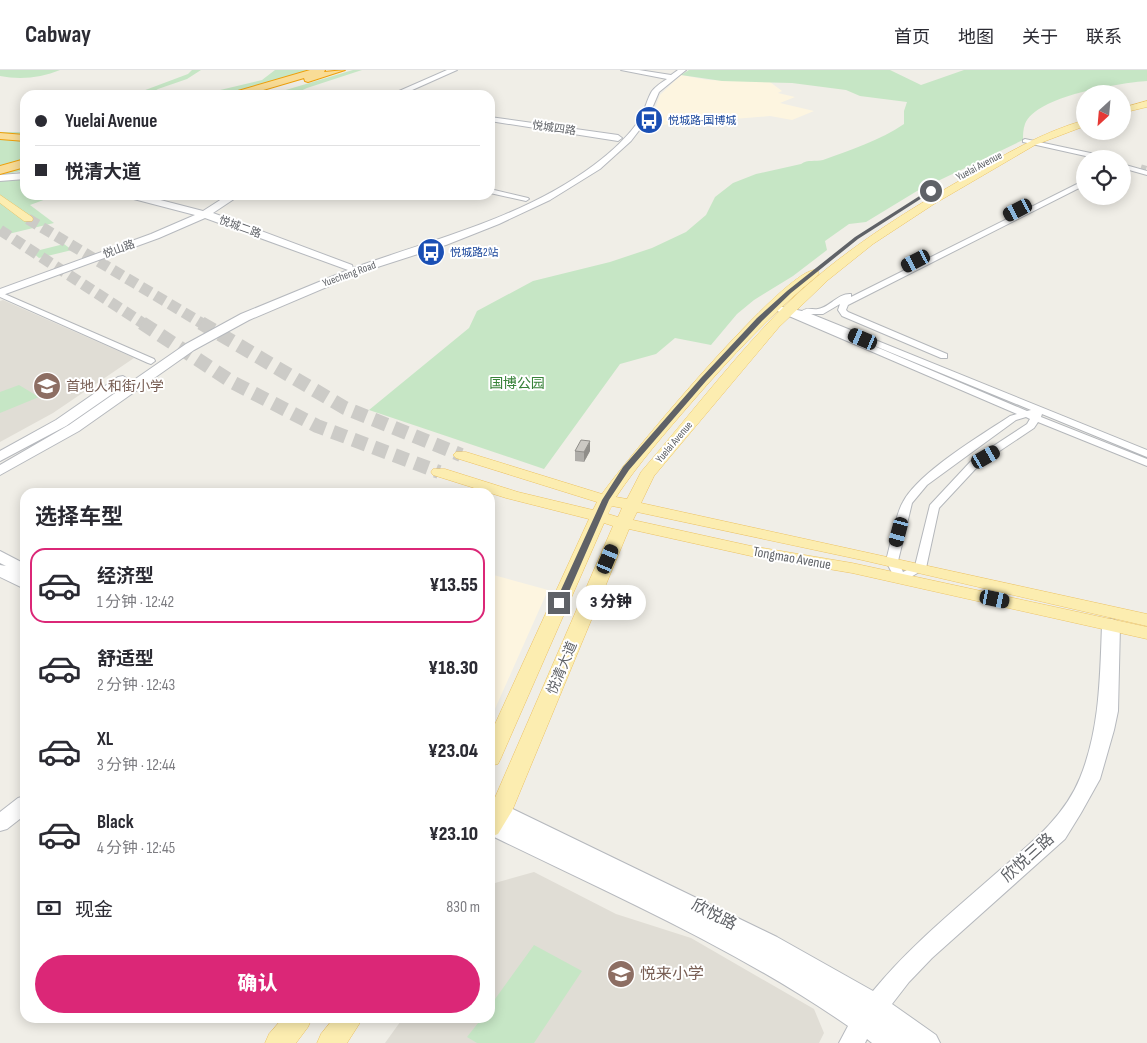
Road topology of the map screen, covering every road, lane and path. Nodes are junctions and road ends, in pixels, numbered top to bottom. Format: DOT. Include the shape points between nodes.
graph roads {
  1 [pos="320,70"];
  2 [pos="341,70"];
  3 [pos="453,70"];
  4 [pos="462,70"];
  5 [pos="626,70"];
  6 [pos="682,70"];
  7 [pos="668,74"];
  8 [pos="273,84"];
  9 [pos="293,89"];
  10 [pos="249,90"];
  11 [pos="252,90"];
  12 [pos="272,90"];
  13 [pos="406,90"];
  14 [pos="416,90"];
  15 [pos="1147,100"];
  16 [pos="1131,104"];
  17 [pos="1147,104"];
  18 [pos="1131,108"];
  19 [pos="495,120"];
  20 [pos="1076,121"];
  21 [pos="1076,126"];
  22 [pos="0,131"];
  23 [pos="20,131"];
  24 [pos="0,138"];
  25 [pos="618,138"];
  26 [pos="20,139"];
  27 [pos="1030,142"];
  28 [pos="1076,152"];
  29 [pos="1076,154"];
  30 [pos="20,158"];
  31 [pos="0,164"];
  32 [pos="20,164"];
  33 [pos="1131,164"];
  34 [pos="1141,167"];
  35 [pos="1131,169"];
  36 [pos="0,170"];
  37 [pos="1147,173"];
  38 [pos="20,176"];
  39 [pos="0,178"];
  40 [pos="1076,182"];
  41 [pos="1076,187"];
  42 [pos="495,193"];
  43 [pos="0,198"];
  44 [pos="150,200"];
  45 [pos="215,200"];
  46 [pos="225,200"];
  47 [pos="524,200"];
  48 [pos="200,212"];
  49 [pos="28,219"];
  50 [pos="348,266"];
  51 [pos="0,287"];
  52 [pos="0,294"];
  53 [pos="782,310"];
  54 [pos="944,356"];
  55 [pos="151,361"];
  56 [pos="1034,414"];
  57 [pos="461,454"];
  58 [pos="1147,454"];
  59 [pos="0,458"];
  60 [pos="1147,463"];
  61 [pos="0,471"];
  62 [pos="439,472"];
  63 [pos="490,488"];
  64 [pos="495,490"];
  65 [pos="606,500"];
  66 [pos="627,514"];
  67 [pos="598,517"];
  68 [pos="0,556"];
  69 [pos="892,561"];
  70 [pos="20,568"];
  71 [pos="920,568"];
  72 [pos="0,570"];
  73 [pos="900,578"];
  74 [pos="20,581"];
  75 [pos="1147,620"];
  76 [pos="1111,625"];
  77 [pos="1147,633"];
  78 [pos="513,707"];
  79 [pos="495,734"];
  80 [pos="495,747"];
  81 [pos="20,808"];
  82 [pos="495,814"];
  83 [pos="495,820"];
  84 [pos="0,823"];
  85 [pos="870,1014"];
  86 [pos="295,1023"];
  87 [pos="346,1023"];
  88 [pos="278,1043"];
  89 [pos="331,1043"];
  90 [pos="852,1043"];
  91 [pos="893,1043"];
  92 [pos="927,1043"];
  1 -- 8 [label="highway"];
  2 -- 9 [label="highway"];
  2 -- 12 [label="highway"];
  3 -- 13 [label="main road"];
  4 -- 14 [label="main road"];
  5 -- 7 [label="main road"];
  6 -- 7 [label="main road, Yuecheng Road"];
  7 -- 25 [label="main road, Yuecheng Road" via="642,97"];
  7 -- 61 [label="main road, Yuecheng Road" via="643,120 628,139 597,166 547,198 442,243 358,270 245,317 190,346 74,428"];
  8 -- 10 [label="highway"];
  8 -- 11 [label="highway"];
  15 -- 16 [label="main road"];
  17 -- 18 [label="main road"];
  19 -- 25 [label="main road, 悦城四路"];
  20 -- 27 [label="main road, Yuelai Avenue"];
  21 -- 27 [label="main road, Yuelai Avenue"];
  22 -- 23 [label="highway"];
  24 -- 26 [label="highway"];
  25 -- 47 [label="main road, Yuecheng Road" via="585,164"];
  27 -- 28 [label="street"];
  27 -- 29 [label="street"];
  27 -- 53 [label="main road, Yuelai Avenue" via="868,242"];
  27 -- 53 [label="main road, Yuelai Avenue" via="916,199 857,238"];
  30 -- 31 [label="highway"];
  32 -- 36 [label="highway"];
  33 -- 34 [label="street"];
  35 -- 37 [label="street"];
  38 -- 39 [label="main road"];
  40 -- 53 [label="street" via="820,312"];
  41 -- 54 [label="street" via="844,304 842,310 845,314"];
  42 -- 47 [label="street"];
  43 -- 49 [label="main road"];
  44 -- 48 [label="street, 悦城二路"];
  45 -- 48 [label="main road, 悦山路"];
  46 -- 48 [label="main road, 悦山路"];
  47 -- 50 [label="main road, Yuecheng Road" via="434,239"];
  48 -- 50 [label="street, 悦城二路"];
  48 -- 51 [label="main road, 悦山路"];
  48 -- 52 [label="main road, 悦山路" via="155,236"];
  50 -- 55 [label="main road, Yuecheng Road" via="235,313"];
  52 -- 55 [label="street"];
  53 -- 56 [label="street"];
  53 -- 65 [label="main road, Yuelai Avenue" via="661,428 626,469"];
  53 -- 66 [label="main road, Yuelai Avenue" via="647,475"];
  55 -- 59 [label="main road, Yuecheng Road" via="60,423"];
  56 -- 58 [label="street"];
  56 -- 60 [label="street"];
  56 -- 69 [label="street" via="1013,418 923,483 907,503"];
  56 -- 71 [label="street" via="1031,426 976,462 934,507"];
  57 -- 65 [label="main road, Tongmao Avenue"];
  62 -- 63 [label="main road, Tongmao Avenue"];
  64 -- 67 [label="main road, Tongmao Avenue"];
  65 -- 66 [label="main road, Tongmao Avenue"];
  65 -- 67 [label="main road, 悦清大道"];
  66 -- 67 [label="main road, Tongmao Avenue"];
  66 -- 69 [label="main road, Tongmao Avenue"];
  66 -- 73 [label="main road, Tongmao Avenue" via="751,552"];
  66 -- 82 [label="main road, 悦清大道"];
  67 -- 78 [label="main road, 悦清大道"];
  68 -- 70 [label="main road"];
  69 -- 71 [label="main road, Tongmao Avenue"];
  69 -- 73 [label="street"];
  71 -- 73 [label="street"];
  71 -- 75 [label="main road, Tongmao Avenue"];
  72 -- 74 [label="main road"];
  73 -- 76 [label="main road, Tongmao Avenue"];
  76 -- 77 [label="main road, Tongmao Avenue"];
  76 -- 85 [label="street, 欣悦三路" via="1106,720 1090,779 1074,807 1057,833 924,951"];
  78 -- 79 [label="main road"];
  78 -- 80 [label="main road, 悦清大道"];
  81 -- 84 [label="main road"];
  83 -- 85 [label="main road, 欣悦路"];
  85 -- 90 [label="street, 欣悦三路"];
  85 -- 91 [label="main road, 欣悦路"];
  85 -- 92 [label="main road, 欣悦路"];
  86 -- 88 [label="main road"];
  87 -- 89 [label="main road"];
}
